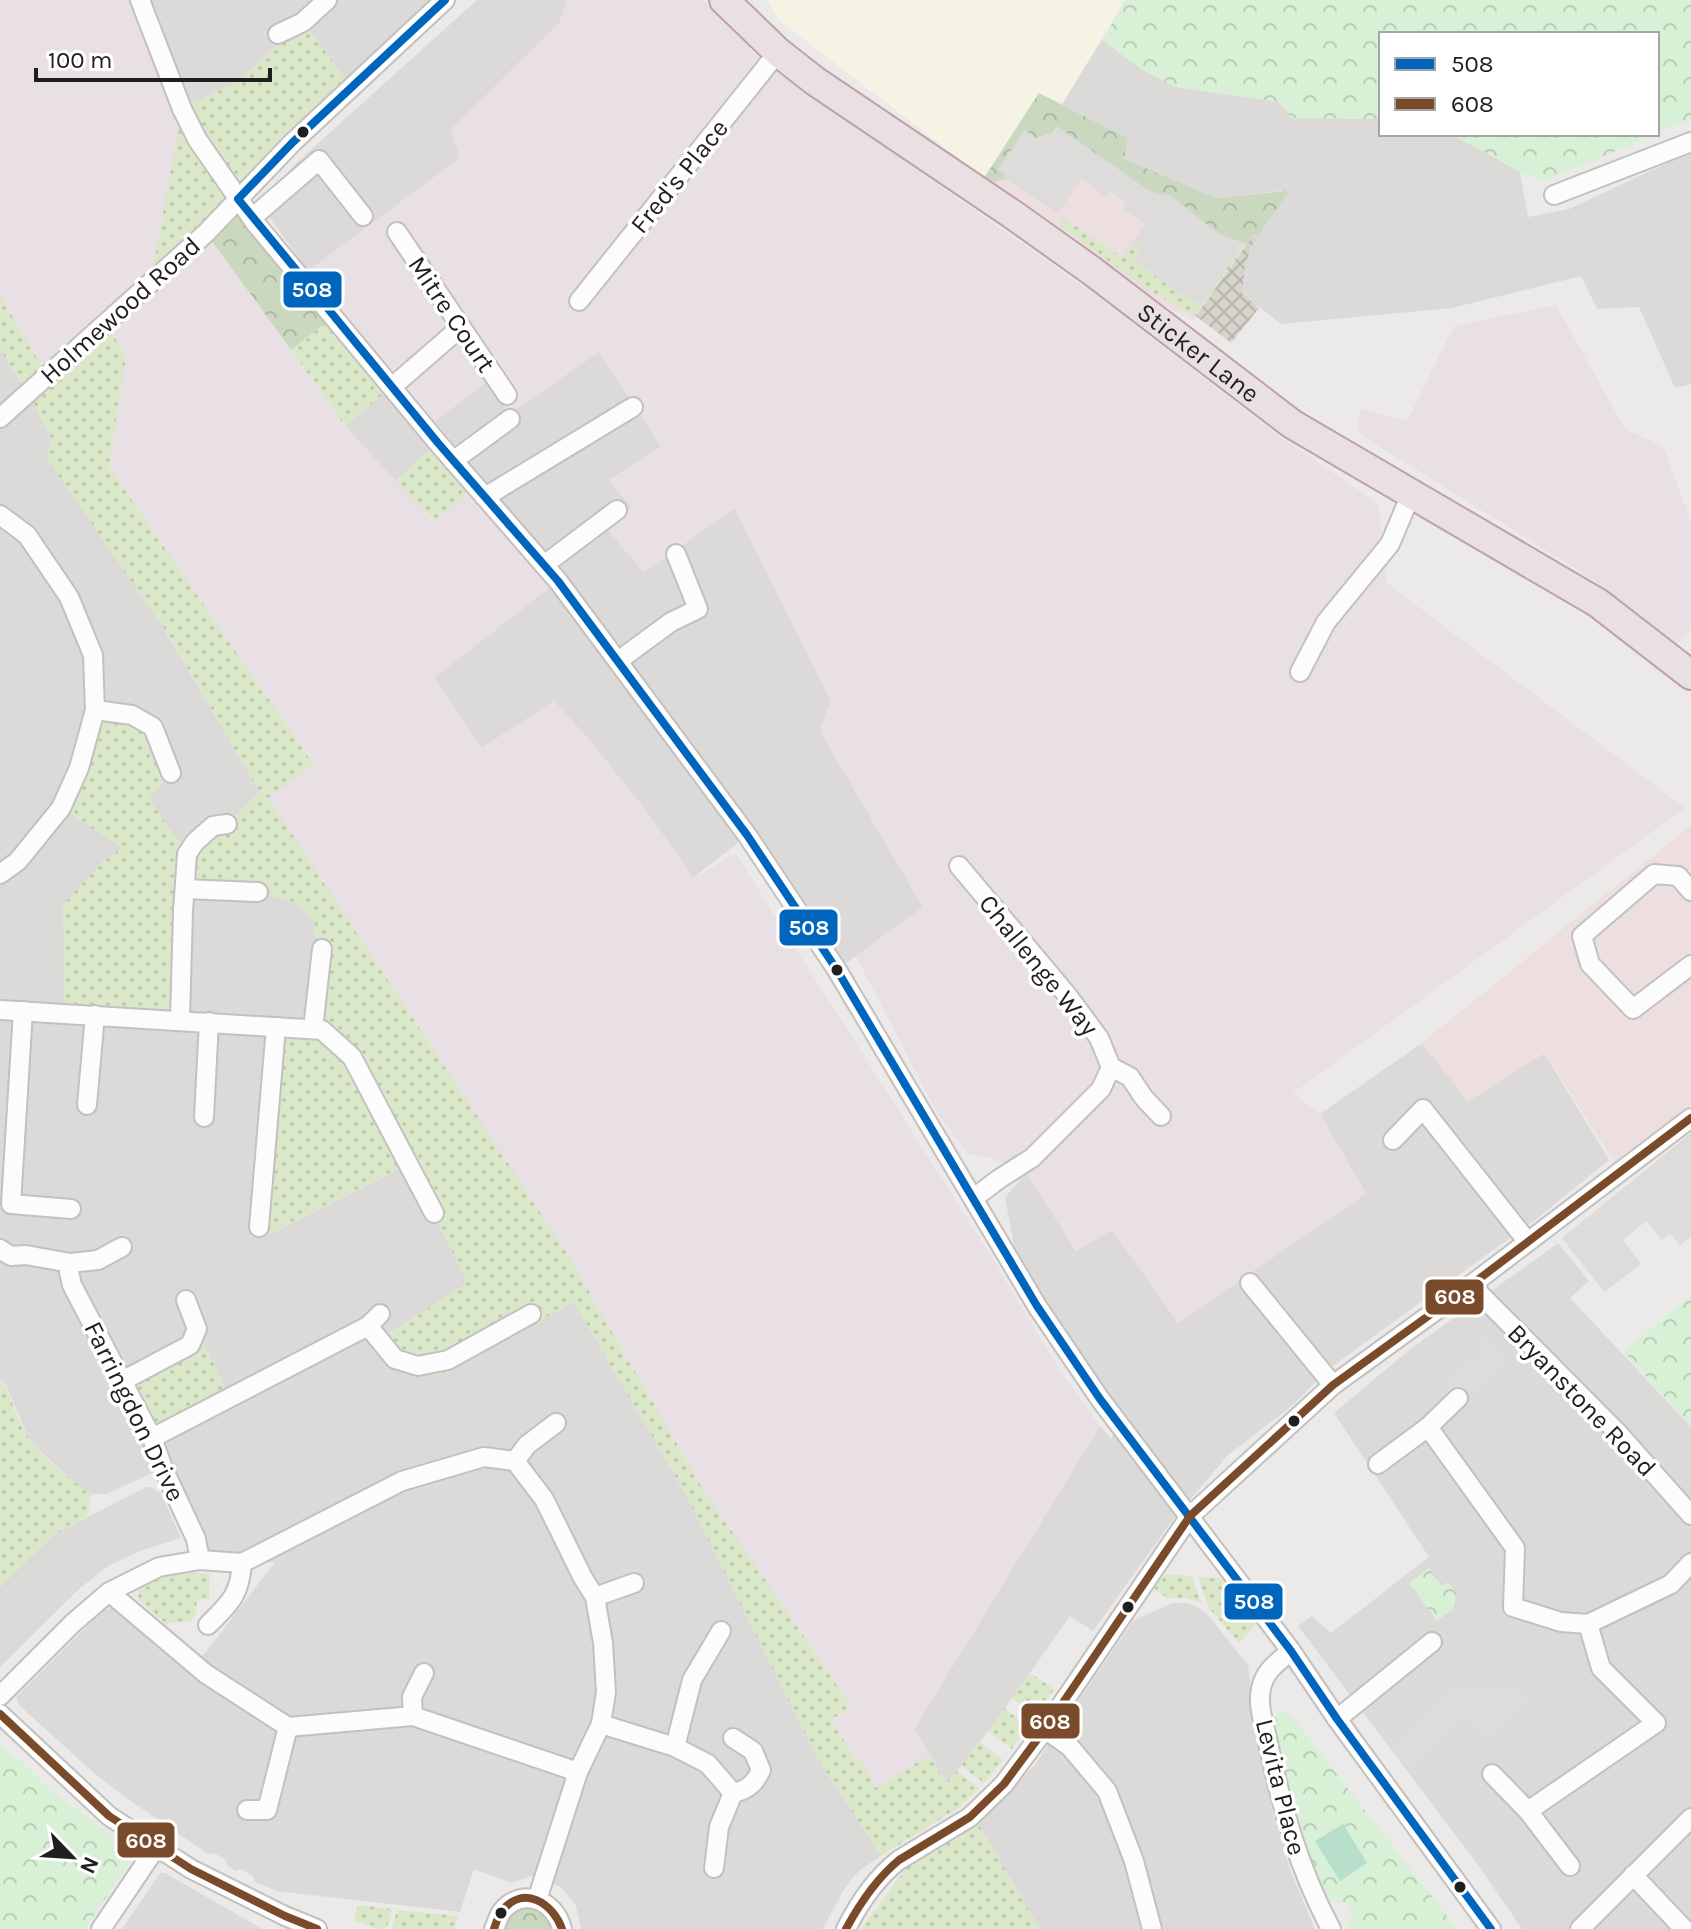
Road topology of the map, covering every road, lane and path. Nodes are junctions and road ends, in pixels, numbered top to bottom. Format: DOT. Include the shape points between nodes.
graph roads {
  1 [pos="140,0"];
  2 [pos="327,0"];
  3 [pos="445,0"];
  4 [pos="724,0"];
  5 [pos="278,34"];
  6 [pos="778,52"];
  7 [pos="1691,142"];
  8 [pos="1554,195"];
  9 [pos="238,199"];
  10 [pos="363,216"];
  11 [pos="252,218"];
  12 [pos="397,232"];
  13 [pos="579,301"];
  14 [pos="461,327"];
  15 [pos="392,387"];
  16 [pos="507,395"];
  17 [pos="633,407"];
  18 [pos="0,418"];
  19 [pos="510,419"];
  20 [pos="453,461"];
  21 [pos="1411,494"];
  22 [pos="485,497"];
  23 [pos="617,510"];
  24 [pos="0,515"];
  25 [pos="676,554"];
  26 [pos="544,565"];
  27 [pos="618,661"];
  28 [pos="1300,672"];
  29 [pos="1691,675"];
  30 [pos="95,710"];
  31 [pos="171,773"];
  32 [pos="227,824"];
  33 [pos="959,866"];
  34 [pos="0,874"];
  35 [pos="185,889"];
  36 [pos="1691,891"];
  37 [pos="258,892"];
  38 [pos="322,949"];
  39 [pos="1691,965"];
  40 [pos="0,1010"];
  41 [pos="23,1011"];
  42 [pos="95,1015"];
  43 [pos="180,1020"];
  44 [pos="209,1022"];
  45 [pos="276,1027"];
  46 [pos="313,1029"];
  47 [pos="1111,1067"];
  48 [pos="87,1105"];
  49 [pos="1161,1116"];
  50 [pos="204,1117"];
  51 [pos="1691,1118"];
  52 [pos="8,1122"];
  53 [pos="1393,1140"];
  54 [pos="974,1198"];
  55 [pos="71,1209"];
  56 [pos="434,1213"];
  57 [pos="259,1227"];
  58 [pos="1527,1241"];
  59 [pos="122,1247"];
  60 [pos="0,1249"];
  61 [pos="70,1263"];
  62 [pos="1250,1283"];
  63 [pos="1471,1285"];
  64 [pos="186,1300"];
  65 [pos="531,1314"];
  66 [pos="124,1380"];
  67 [pos="1333,1385"];
  68 [pos="1458,1398"];
  69 [pos="556,1423"];
  70 [pos="1428,1427"];
  71 [pos="152,1438"];
  72 [pos="515,1461"];
  73 [pos="1378,1464"];
  74 [pos="1691,1515"];
  75 [pos="1190,1516"];
  76 [pos="200,1560"];
  77 [pos="242,1563"];
  78 [pos="1691,1563"];
  79 [pos="634,1583"];
  80 [pos="109,1592"];
  81 [pos="595,1597"];
  82 [pos="1588,1624"];
  83 [pos="208,1625"];
  84 [pos="721,1631"];
  85 [pos="1432,1642"];
  86 [pos="1291,1651"];
  87 [pos="424,1673"];
  88 [pos="0,1696"];
  89 [pos="0,1714"];
  90 [pos="413,1716"];
  91 [pos="1337,1719"];
  92 [pos="601,1724"];
  93 [pos="288,1727"];
  94 [pos="1045,1729"];
  95 [pos="733,1738"];
  96 [pos="675,1747"];
  97 [pos="578,1772"];
  98 [pos="1492,1774"];
  99 [pos="733,1793"];
  100 [pos="247,1810"];
  101 [pos="1528,1811"];
  102 [pos="1691,1818"];
  103 [pos="157,1846"];
  104 [pos="1570,1866"];
  105 [pos="714,1868"];
  106 [pos="1633,1875"];
  107 [pos="537,1900"];
  108 [pos="101,1929"];
  109 [pos="317,1929"];
  110 [pos="494,1929"];
  111 [pos="562,1929"];
  112 [pos="846,1929"];
  113 [pos="1152,1929"];
  114 [pos="1331,1929"];
  115 [pos="1491,1929"];
  116 [pos="1580,1929"];
  117 [pos="1684,1929"];
  1 -- 9 [label="street" via="187,119"];
  2 -- 5 [label="street" via="303,22"];
  3 -- 9 [label="street, Holmewood Road"];
  4 -- 6 [label="highway, Sticker Lane"];
  6 -- 13 [label="street, Fred's Place"];
  6 -- 21 [label="highway, Sticker Lane" via="1092,271 1292,424"];
  7 -- 8 [label="street"];
  9 -- 11 [label="street"];
  9 -- 18 [label="street, Holmewood Road"];
  10 -- 11 [label="street" via="319,160"];
  11 -- 15 [label="street"];
  12 -- 14 [label="street, Mitre Court"];
  14 -- 15 [label="street"];
  14 -- 16 [label="street, Mitre Court"];
  15 -- 20 [label="street"];
  17 -- 22 [label="street"];
  19 -- 20 [label="street"];
  20 -- 22 [label="street"];
  21 -- 28 [label="street" via="1390,544 1326,622"];
  21 -- 29 [label="highway, Sticker Lane" via="1598,603"];
  22 -- 26 [label="street"];
  23 -- 26 [label="street"];
  24 -- 30 [label="street" via="27,535 69,597 93,655"];
  25 -- 27 [label="street" via="698,609"];
  26 -- 27 [label="street"];
  27 -- 54 [label="street" via="818,941"];
  30 -- 31 [label="street" via="132,715 153,727"];
  30 -- 34 [label="street" via="61,808 18,861"];
  32 -- 35 [label="street" via="213,826 187,854"];
  33 -- 47 [label="street, Challenge Way" via="1068,996 1099,1038"];
  35 -- 37 [label="street"];
  35 -- 43 [label="street"];
  36 -- 39 [label="street" via="1678,876 1654,874 1582,936 1590,964 1633,1009"];
  38 -- 46 [label="street"];
  40 -- 41 [label="street"];
  41 -- 42 [label="street"];
  41 -- 52 [label="street"];
  42 -- 43 [label="street"];
  42 -- 48 [label="street"];
  43 -- 44 [label="street"];
  44 -- 45 [label="street"];
  44 -- 50 [label="street"];
  45 -- 46 [label="street"];
  45 -- 57 [label="street"];
  46 -- 56 [label="street" via="322,1030 352,1057"];
  47 -- 49 [label="street" via="1130,1077"];
  47 -- 54 [label="street, Challenge Way" via="1101,1089 1032,1158"];
  51 -- 58 [label="street"];
  52 -- 55 [label="street" via="11,1204"];
  53 -- 58 [label="street" via="1423,1109"];
  54 -- 75 [label="street" via="1070,1358"];
  58 -- 63 [label="street"];
  59 -- 61 [label="street" via="98,1260"];
  60 -- 61 [label="street" via="11,1256"];
  61 -- 66 [label="street, Farringdon Drive" via="72,1285"];
  62 -- 67 [label="street"];
  63 -- 67 [label="street"];
  63 -- 74 [label="street, Bryanstone Road"];
  64 -- 66 [label="street" via="197,1329 190,1345"];
  65 -- 71 [label="street" via="448,1360 418,1366 395,1359 374,1328"];
  66 -- 71 [label="street, Farringdon Drive"];
  67 -- 75 [label="street"];
  68 -- 70 [label="street"];
  69 -- 72 [label="street"];
  70 -- 73 [label="street"];
  70 -- 82 [label="street" via="1515,1548 1513,1607 1561,1622"];
  71 -- 76 [label="street, Farringdon Drive"];
  72 -- 77 [label="street" via="484,1457 402,1481"];
  72 -- 81 [label="street" via="544,1499"];
  75 -- 86 [label="street"];
  75 -- 94 [label="street"];
  76 -- 77 [label="street"];
  76 -- 80 [label="street" via="159,1567"];
  77 -- 83 [label="street" via="231,1603"];
  78 -- 82 [label="street" via="1671,1584"];
  79 -- 81 [label="street"];
  80 -- 88 [label="street"];
  80 -- 93 [label="street" via="206,1674"];
  81 -- 92 [label="street" via="606,1692"];
  82 -- 101 [label="street" via="1601,1668 1656,1723"];
  84 -- 96 [label="street" via="692,1680"];
  85 -- 91 [label="street"];
  86 -- 91 [label="street"];
  86 -- 114 [label="street, Levita Place" via="1264,1677 1260,1705 1300,1864"];
  87 -- 90 [label="street" via="412,1697"];
  89 -- 103 [label="street" via="109,1816"];
  90 -- 93 [label="street"];
  90 -- 97 [label="street"];
  91 -- 115 [label="street"];
  92 -- 96 [label="street"];
  92 -- 97 [label="street"];
  93 -- 100 [label="street" via="267,1810"];
  94 -- 112 [label="street" via="970,1817 889,1868"];
  94 -- 113 [label="street" via="1070,1747 1107,1791"];
  95 -- 99 [label="street" via="753,1751 761,1770 756,1783"];
  96 -- 99 [label="street" via="708,1764"];
  97 -- 107 [label="street"];
  98 -- 101 [label="street"];
  99 -- 105 [label="street" via="719,1827"];
  101 -- 104 [label="street"];
  102 -- 106 [label="street"];
  103 -- 108 [label="street"];
  103 -- 109 [label="street" via="191,1869"];
  106 -- 116 [label="street"];
  106 -- 117 [label="street"];
  107 -- 110 [label="street" via="509,1905"];
  107 -- 111 [label="street" via="555,1912"];
}
